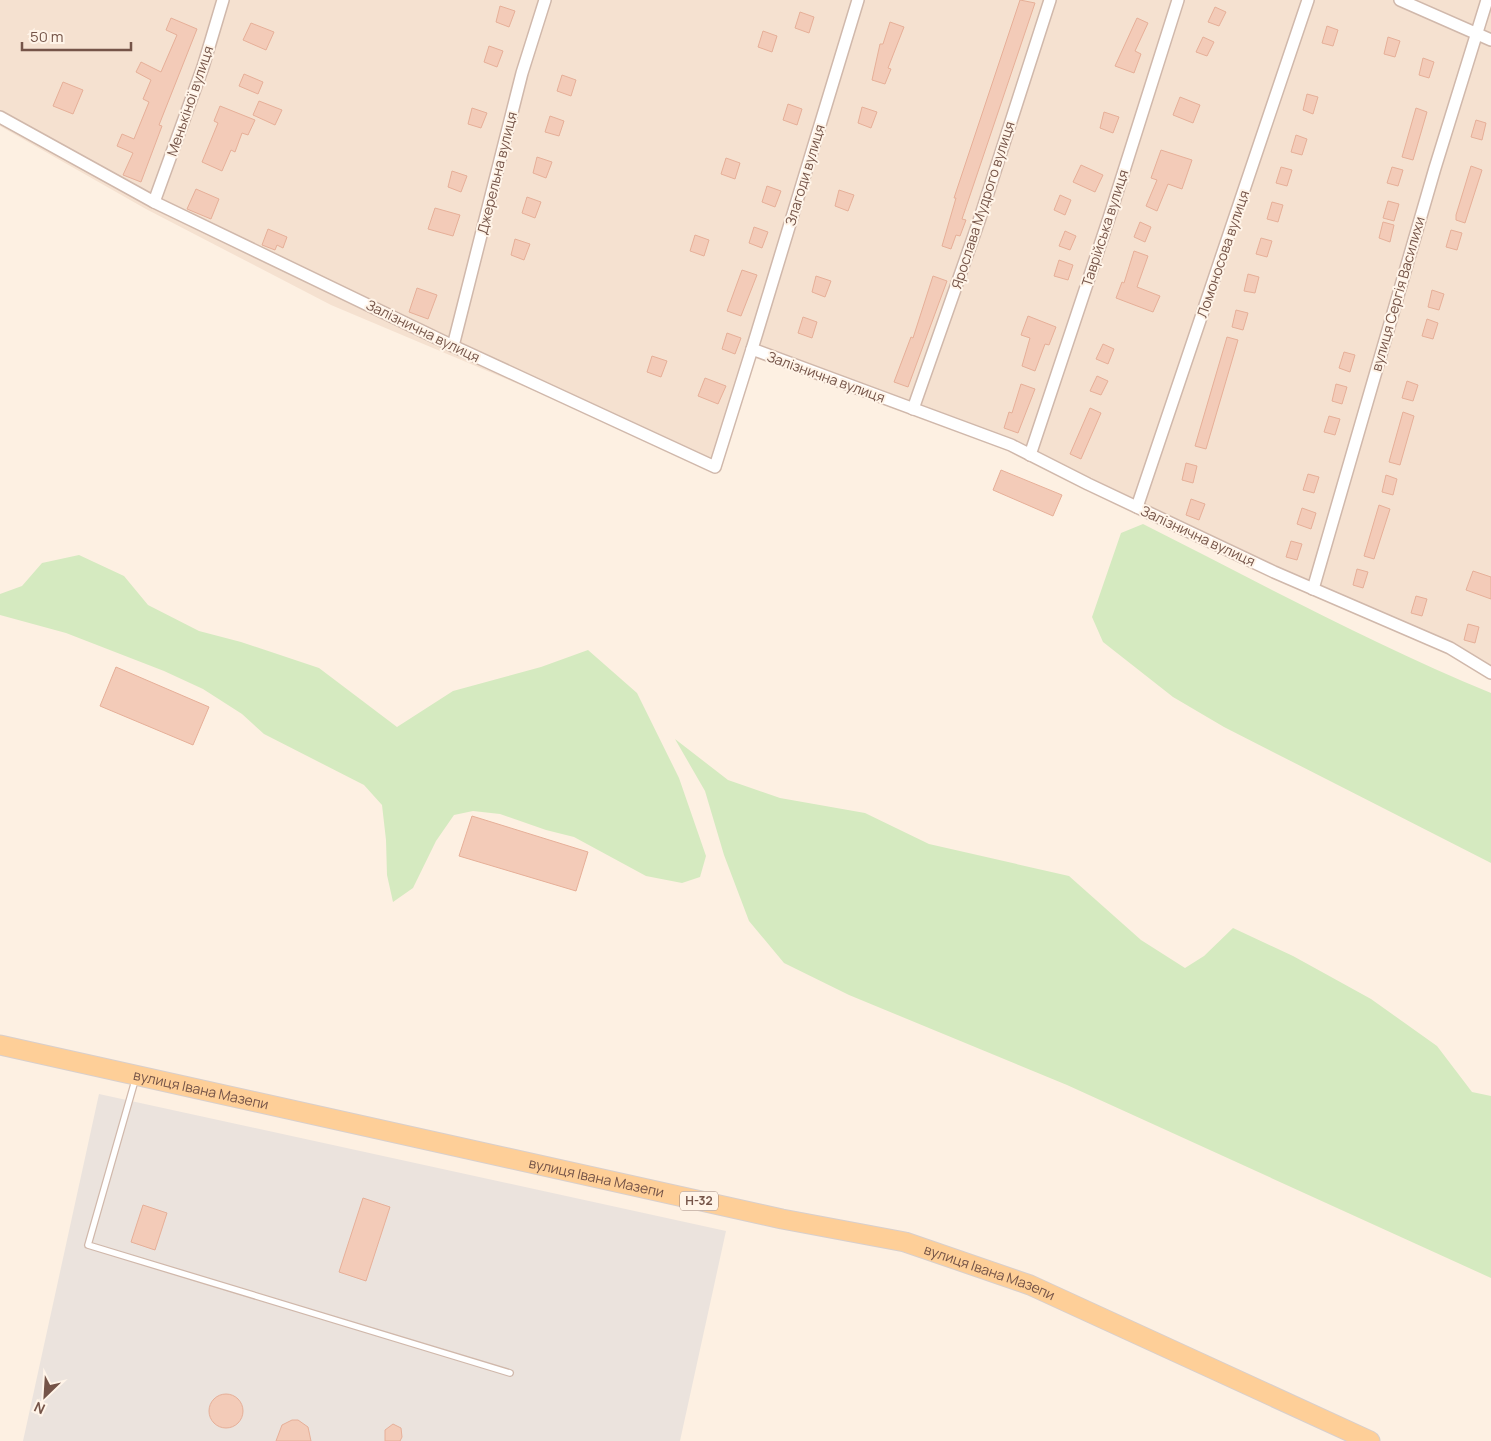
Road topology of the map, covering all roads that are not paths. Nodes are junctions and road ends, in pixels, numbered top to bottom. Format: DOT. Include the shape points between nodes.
graph roads {
  1 [pos="223,0"];
  2 [pos="545,0"];
  3 [pos="858,0"];
  4 [pos="1050,0"];
  5 [pos="1178,0"];
  6 [pos="1308,0"];
  7 [pos="1400,0"];
  8 [pos="1487,0"];
  9 [pos="1476,32"];
  10 [pos="1491,40"];
  11 [pos="0,117"];
  12 [pos="154,202"];
  13 [pos="453,346"];
  14 [pos="752,349"];
  15 [pos="913,409"];
  16 [pos="1030,455"];
  17 [pos="1137,508"];
  18 [pos="1313,589"];
  19 [pos="1490,669"];
  20 [pos="0,1045"];
  21 [pos="136,1075"];
  22 [pos="510,1373"];
  23 [pos="1370,1441"];
  1 -- 12 [label="street, Менькіної вулиця" via="203,67"];
  2 -- 13 [label="street, Джерельна вулиця" via="522,73"];
  3 -- 14 [label="street, Злагоди вулиця"];
  4 -- 15 [label="street, Ярослава Мудрого вулиця" via="979,221"];
  5 -- 16 [label="street, Таврійська вулиця"];
  6 -- 17 [label="street, Ломоносова вулиця"];
  7 -- 9 [label="street"];
  8 -- 9 [label="street, вулиця Сергія Василихи"];
  9 -- 10 [label="street"];
  9 -- 18 [label="street, вулиця Сергія Василихи"];
  11 -- 12 [label="street, Залізнична вулиця"];
  12 -- 13 [label="street, Залізнична вулиця"];
  13 -- 14 [label="street, Залізнична вулиця" via="715,467"];
  14 -- 15 [label="street, Залізнична вулиця"];
  15 -- 16 [label="street, Залізнична вулиця"];
  16 -- 17 [label="street, Залізнична вулиця"];
  17 -- 18 [label="street, Залізнична вулиця"];
  18 -- 19 [label="street, Залізнична вулиця" via="1450,648"];
  20 -- 21 [label="main road, вулиця Івана Мазепи / Н-32"];
  21 -- 22 [label="lane" via="88,1245"];
  21 -- 23 [label="main road, вулиця Івана Мазепи / Н-32" via="782,1219 905,1242 1030,1285"];
}
